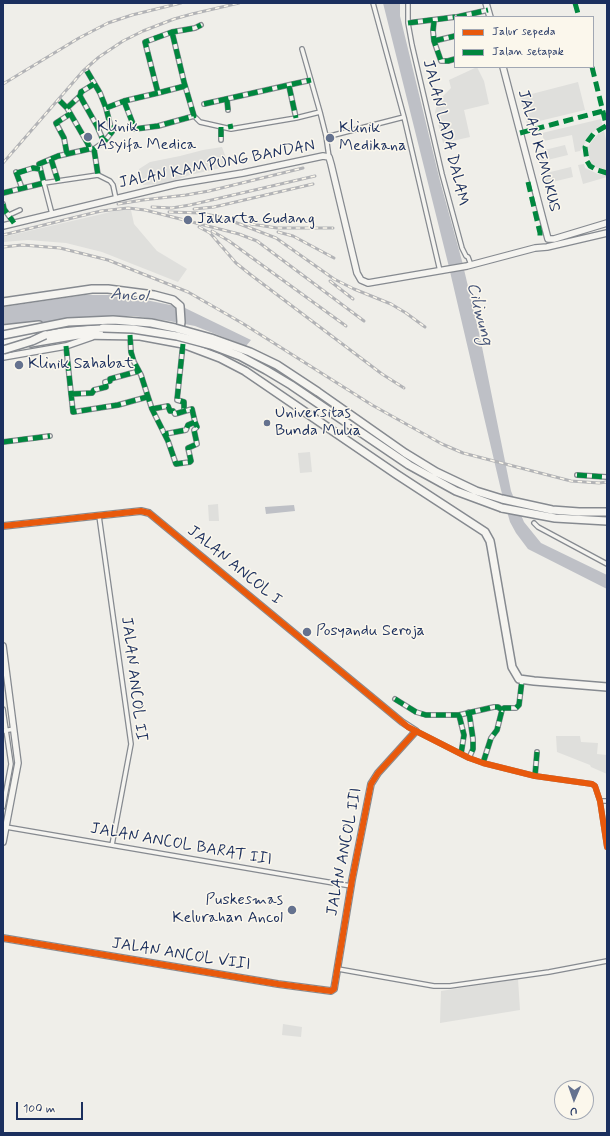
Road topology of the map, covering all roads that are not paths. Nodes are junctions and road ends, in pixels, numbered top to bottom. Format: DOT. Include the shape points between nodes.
graph roads {
  1 [pos="373,3"];
  2 [pos="408,3"];
  3 [pos="486,3"];
  4 [pos="488,10"];
  5 [pos="461,16"];
  6 [pos="490,16"];
  7 [pos="454,18"];
  8 [pos="434,21"];
  9 [pos="408,24"];
  10 [pos="201,25"];
  11 [pos="172,32"];
  12 [pos="454,36"];
  13 [pos="434,41"];
  14 [pos="302,49"];
  15 [pos="454,59"];
  16 [pos="503,68"];
  17 [pos="87,71"];
  18 [pos="311,80"];
  19 [pos="94,84"];
  20 [pos="185,86"];
  21 [pos="289,86"];
  22 [pos="158,93"];
  23 [pos="80,96"];
  24 [pos="227,100"];
  25 [pos="60,101"];
  26 [pos="124,101"];
  27 [pos="204,104"];
  28 [pos="67,108"];
  29 [pos="106,108"];
  30 [pos="228,110"];
  31 [pos="320,112"];
  32 [pos="70,114"];
  33 [pos="194,116"];
  34 [pos="404,117"];
  35 [pos="296,118"];
  36 [pos="230,124"];
  37 [pos="220,127"];
  38 [pos="231,129"];
  39 [pos="326,136"];
  40 [pos="221,140"];
  41 [pos="104,142"];
  42 [pos="91,149"];
  43 [pos="67,154"];
  44 [pos="329,157"];
  45 [pos="51,159"];
  46 [pos="40,169"];
  47 [pos="98,175"];
  48 [pos="58,181"];
  49 [pos="44,183"];
  50 [pos="22,188"];
  51 [pos="3,193"];
  52 [pos="116,199"];
  53 [pos="3,204"];
  54 [pos="20,210"];
  55 [pos="52,214"];
  56 [pos="9,215"];
  57 [pos="14,223"];
  58 [pos="607,223"];
  59 [pos="3,226"];
  60 [pos="607,234"];
  61 [pos="469,266"];
  62 [pos="443,271"];
  63 [pos="3,302"];
  64 [pos="50,324"];
  65 [pos="3,329"];
  66 [pos="45,334"];
  67 [pos="100,334"];
  68 [pos="3,335"];
  69 [pos="130,335"];
  70 [pos="3,342"];
  71 [pos="180,342"];
  72 [pos="66,346"];
  73 [pos="3,349"];
  74 [pos="3,357"];
  75 [pos="139,371"];
  76 [pos="71,394"];
  77 [pos="147,397"];
  78 [pos="152,409"];
  79 [pos="184,411"];
  80 [pos="196,422"];
  81 [pos="165,434"];
  82 [pos="50,436"];
  83 [pos="3,442"];
  84 [pos="577,475"];
  85 [pos="607,477"];
  86 [pos="607,512"];
  87 [pos="99,516"];
  88 [pos="607,521"];
  89 [pos="534,523"];
  90 [pos="3,526"];
  91 [pos="607,564"];
  92 [pos="3,646"];
  93 [pos="522,680"];
  94 [pos="607,687"];
  95 [pos="395,699"];
  96 [pos="3,709"];
  97 [pos="502,710"];
  98 [pos="469,712"];
  99 [pos="459,715"];
  100 [pos="14,729"];
  101 [pos="5,731"];
  102 [pos="416,731"];
  103 [pos="537,752"];
  104 [pos="461,754"];
  105 [pos="469,758"];
  106 [pos="483,763"];
  107 [pos="535,776"];
  108 [pos="600,801"];
  109 [pos="607,801"];
  110 [pos="3,807"];
  111 [pos="605,819"];
  112 [pos="6,827"];
  113 [pos="3,842"];
  114 [pos="112,845"];
  115 [pos="607,847"];
  116 [pos="351,886"];
  117 [pos="3,938"];
  118 [pos="607,961"];
  119 [pos="338,969"];
  1 -- 34 [label="street"];
  2 -- 9 [label="street, JALAN LADA DALAM"];
  3 -- 4 [label="street"];
  4 -- 5 [label="street"];
  4 -- 6 [label="street"];
  7 -- 8 [label="street"];
  8 -- 9 [label="street"];
  8 -- 13 [label="street, JALAN LADA DALAM"];
  9 -- 61 [label="street, JALAN LADA DALAM" via="442,174"];
  10 -- 11 [label="street"];
  11 -- 20 [label="street"];
  11 -- 22 [label="street" via="145,42"];
  12 -- 13 [label="street"];
  13 -- 15 [label="street, JALAN LADA DALAM" via="441,61"];
  14 -- 18 [label="street"];
  16 -- 58 [label="street, JALAN KEMUKUS" via="547,237 550,239"];
  17 -- 19 [label="street"];
  18 -- 21 [label="street"];
  18 -- 31 [label="street"];
  19 -- 23 [label="street" via="81,92"];
  19 -- 29 [label="street"];
  20 -- 22 [label="street"];
  20 -- 33 [label="street"];
  21 -- 24 [label="street"];
  21 -- 35 [label="street"];
  22 -- 26 [label="street"];
  23 -- 28 [label="street"];
  23 -- 41 [label="street"];
  24 -- 27 [label="street"];
  24 -- 30 [label="street"];
  25 -- 28 [label="street"];
  26 -- 29 [label="street"];
  26 -- 33 [label="street" via="135,129 158,126"];
  28 -- 32 [label="street"];
  29 -- 41 [label="street" via="112,132"];
  31 -- 35 [label="street"];
  31 -- 39 [label="street"];
  32 -- 42 [label="street"];
  32 -- 43 [label="street" via="56,122 64,138"];
  33 -- 37 [label="street" via="200,122"];
  34 -- 39 [label="street"];
  34 -- 62 [label="street"];
  35 -- 38 [label="street"];
  36 -- 38 [label="street"];
  37 -- 38 [label="street"];
  37 -- 40 [label="street"];
  39 -- 44 [label="street"];
  41 -- 42 [label="street"];
  42 -- 43 [label="street"];
  42 -- 47 [label="street"];
  43 -- 45 [label="street"];
  44 -- 52 [label="street, JALAN KAMPUNG BANDAN" via="323,156 177,184"];
  44 -- 62 [label="street, JALAN KAMPUNG BANDAN" via="357,273 361,280 373,283"];
  45 -- 46 [label="street" via="39,164"];
  45 -- 48 [label="street"];
  46 -- 49 [label="street"];
  46 -- 50 [label="street" via="16,172"];
  47 -- 48 [label="street"];
  47 -- 52 [label="street" via="110,181"];
  48 -- 49 [label="street"];
  49 -- 50 [label="street"];
  49 -- 55 [label="street"];
  50 -- 51 [label="street"];
  52 -- 55 [label="street, JALAN KAMPUNG BANDAN"];
  53 -- 56 [label="street"];
  54 -- 56 [label="street"];
  55 -- 57 [label="street, JALAN KAMPUNG BANDAN"];
  56 -- 57 [label="street"];
  57 -- 59 [label="street, JALAN KAMPUNG BANDAN"];
  60 -- 61 [label="street" via="557,248 535,250"];
  61 -- 62 [label="street"];
  63 -- 71 [label="highway, bridge" via="92,289 154,295 172,300 180,306"];
  64 -- 65 [label="highway, bridge"];
  64 -- 68 [label="highway, bridge"];
  64 -- 86 [label="highway, bridge" via="90,321 134,322 175,328 211,338 250,352 277,366 405,454 450,479 490,496 524,505 565,511"];
  66 -- 70 [label="highway"];
  66 -- 73 [label="highway, bridge" via="32,341"];
  66 -- 88 [label="highway, bridge" via="89,329 133,329 211,345 266,370 391,454 456,491 523,513"];
  67 -- 69 [label="highway"];
  67 -- 72 [label="street"];
  67 -- 73 [label="highway" via="68,336"];
  69 -- 71 [label="highway"];
  69 -- 75 [label="street" via="131,352"];
  71 -- 79 [label="street" via="177,400 184,402"];
  71 -- 93 [label="highway" via="245,371 485,532 491,546 512,667 517,678"];
  72 -- 74 [label="street"];
  72 -- 76 [label="street"];
  75 -- 76 [label="street" via="110,379 105,382 106,387 92,393"];
  75 -- 77 [label="street"];
  76 -- 77 [label="street" via="74,412"];
  77 -- 78 [label="street"];
  78 -- 79 [label="street" via="168,406 174,414"];
  78 -- 81 [label="street"];
  79 -- 80 [label="street" via="192,409"];
  80 -- 81 [label="street" via="188,425 186,430"];
  80 -- 81 [label="street" via="197,427 194,430 197,444 188,447 190,462 176,464"];
  82 -- 83 [label="street"];
  84 -- 85 [label="street"];
  87 -- 90 [label="street, JALAN ANCOL I"];
  87 -- 102 [label="street, JALAN ANCOL I" via="140,511 149,513"];
  87 -- 114 [label="street, JALAN ANCOL II" via="131,744"];
  89 -- 91 [label="street"];
  92 -- 100 [label="street"];
  93 -- 94 [label="highway"];
  93 -- 97 [label="street" via="519,705 516,708"];
  95 -- 99 [label="street" via="426,716"];
  96 -- 101 [label="street"];
  97 -- 98 [label="street" via="494,707"];
  97 -- 106 [label="street" via="497,730 491,738"];
  98 -- 99 [label="street"];
  98 -- 105 [label="street" via="473,749"];
  99 -- 104 [label="street" via="464,735"];
  100 -- 101 [label="street"];
  100 -- 112 [label="street" via="18,764"];
  101 -- 110 [label="street" via="11,764"];
  102 -- 104 [label="street"];
  102 -- 116 [label="street, JALAN ANCOL III" via="371,784"];
  103 -- 107 [label="street"];
  104 -- 105 [label="street"];
  105 -- 106 [label="street"];
  106 -- 107 [label="street"];
  107 -- 108 [label="street" via="589,783 595,786"];
  108 -- 109 [label="street"];
  108 -- 111 [label="street"];
  111 -- 115 [label="street"];
  112 -- 113 [label="street"];
  112 -- 114 [label="street, JALAN ANCOL BARAT III"];
  114 -- 116 [label="street, JALAN ANCOL BARAT III"];
  116 -- 119 [label="street, JALAN ANCOL III"];
  117 -- 119 [label="street, JALAN ANCOL VIII" via="328,991 334,989"];
  118 -- 119 [label="street" via="450,986 434,986"];
}
